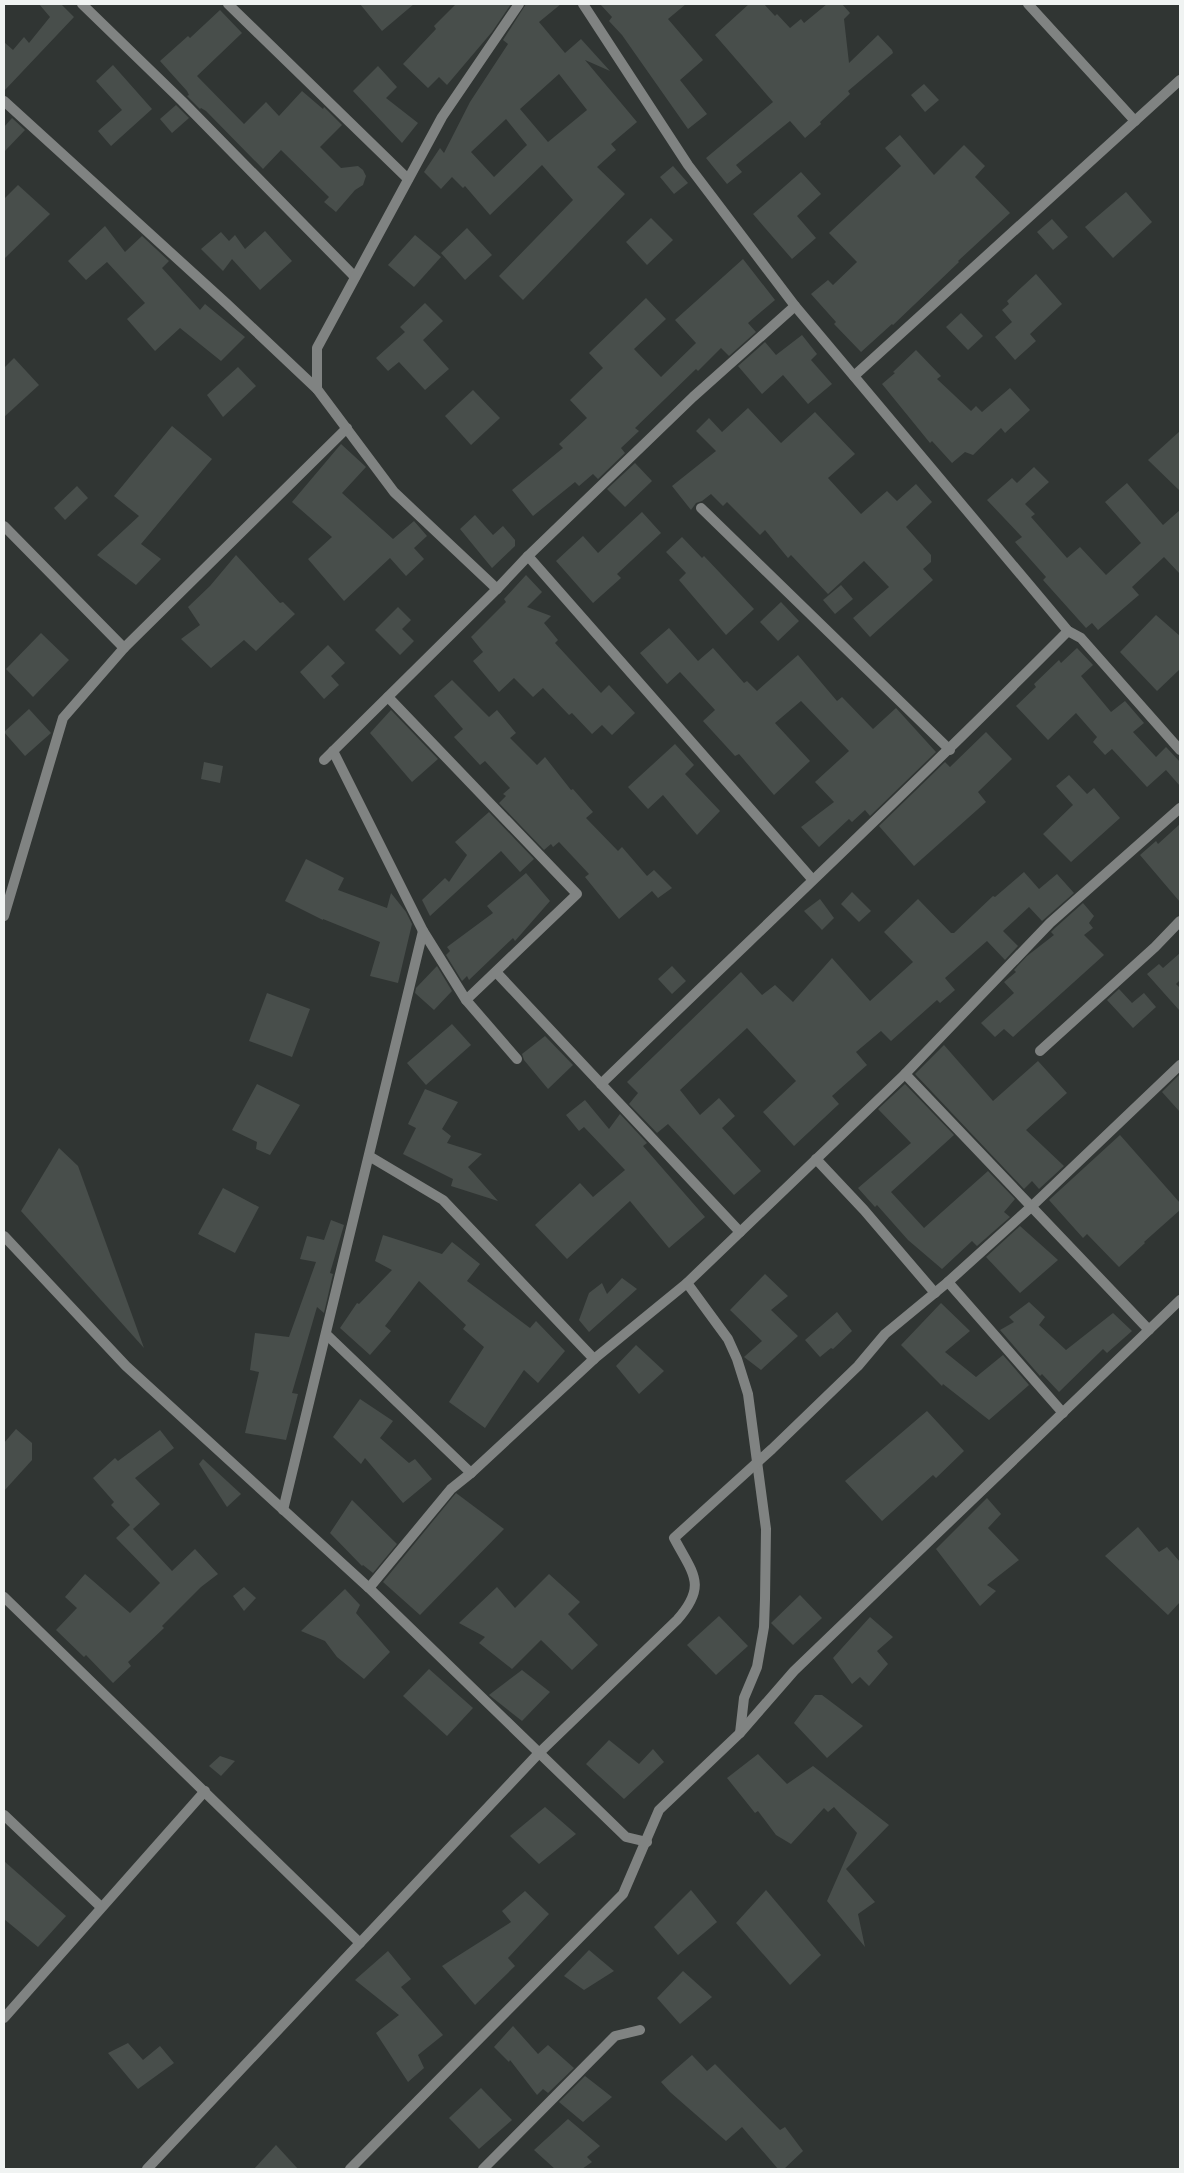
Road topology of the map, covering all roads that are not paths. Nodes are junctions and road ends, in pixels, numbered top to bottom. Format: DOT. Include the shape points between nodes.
graph roads {
  1 [pos="82,4"];
  2 [pos="228,4"];
  3 [pos="519,4"];
  4 [pos="583,4"];
  5 [pos="1028,4"];
  6 [pos="1180,80"];
  7 [pos="4,101"];
  8 [pos="1135,121"];
  9 [pos="408,179"];
  10 [pos="355,278"];
  11 [pos="795,306"];
  12 [pos="854,376"];
  13 [pos="317,389"];
  14 [pos="347,428"];
  15 [pos="701,508"];
  16 [pos="4,526"];
  17 [pos="528,556"];
  18 [pos="498,589"];
  19 [pos="1068,632"];
  20 [pos="124,648"];
  21 [pos="388,697"];
  22 [pos="950,750"];
  23 [pos="1180,750"];
  24 [pos="333,751"];
  25 [pos="324,760"];
  26 [pos="1180,808"];
  27 [pos="812,879"];
  28 [pos="4,916"];
  29 [pos="1180,920"];
  30 [pos="423,931"];
  31 [pos="496,972"];
  32 [pos="466,1000"];
  33 [pos="1040,1051"];
  34 [pos="517,1059"];
  35 [pos="1180,1065"];
  36 [pos="904,1074"];
  37 [pos="600,1084"];
  38 [pos="369,1156"];
  39 [pos="816,1159"];
  40 [pos="1032,1207"];
  41 [pos="740,1232"];
  42 [pos="4,1236"];
  43 [pos="948,1282"];
  44 [pos="687,1283"];
  45 [pos="935,1293"];
  46 [pos="1180,1300"];
  47 [pos="1149,1330"];
  48 [pos="326,1334"];
  49 [pos="594,1359"];
  50 [pos="1063,1413"];
  51 [pos="757,1464"];
  52 [pos="471,1473"];
  53 [pos="283,1510"];
  54 [pos="369,1588"];
  55 [pos="4,1597"];
  56 [pos="740,1733"];
  57 [pos="539,1753"];
  58 [pos="205,1791"];
  59 [pos="4,1815"];
  60 [pos="647,1842"];
  61 [pos="101,1907"];
  62 [pos="360,1943"];
  63 [pos="4,2018"];
  64 [pos="640,2030"];
  65 [pos="147,2169"];
  66 [pos="350,2169"];
  67 [pos="483,2169"];
  1 -- 10 [label="street"];
  2 -- 9 [label="street"];
  3 -- 9 [label="street" via="442,116"];
  4 -- 11 [label="street" via="688,165"];
  5 -- 8 [label="street"];
  6 -- 8 [label="street"];
  7 -- 13 [label="street"];
  8 -- 12 [label="street"];
  9 -- 10 [label="street"];
  10 -- 13 [label="street" via="317,348"];
  11 -- 12 [label="street"];
  11 -- 17 [label="street" via="693,397"];
  12 -- 19 [label="street"];
  13 -- 14 [label="street"];
  14 -- 18 [label="street" via="394,492"];
  14 -- 20 [label="street"];
  15 -- 22 [label="street"];
  16 -- 20 [label="street"];
  17 -- 18 [label="street"];
  17 -- 27 [label="street"];
  18 -- 21 [label="street"];
  19 -- 22 [label="street"];
  19 -- 23 [label="street" via="1081,638"];
  20 -- 28 [label="street" via="63,718"];
  21 -- 24 [label="street"];
  21 -- 31 [label="street" via="576,894"];
  22 -- 27 [label="street"];
  24 -- 25 [label="street"];
  24 -- 30 [label="street"];
  26 -- 36 [label="street" via="1050,923"];
  27 -- 37 [label="street"];
  29 -- 33 [label="street" via="1155,947"];
  30 -- 32 [label="street"];
  30 -- 38 [label="street"];
  31 -- 32 [label="street"];
  31 -- 37 [label="street"];
  32 -- 34 [label="street"];
  35 -- 40 [label="street"];
  36 -- 39 [label="street"];
  36 -- 40 [label="street"];
  37 -- 41 [label="street"];
  38 -- 48 [label="street"];
  38 -- 49 [label="street" via="443,1200"];
  39 -- 41 [label="street"];
  39 -- 45 [label="street"];
  40 -- 43 [label="street"];
  40 -- 47 [label="street"];
  41 -- 44 [label="street"];
  42 -- 53 [label="street" via="126,1366"];
  43 -- 45 [label="street"];
  43 -- 50 [label="street"];
  44 -- 49 [label="street"];
  44 -- 51 [label="street" via="728,1340 737,1359 748,1394"];
  45 -- 51 [label="street" via="885,1334 858,1366"];
  46 -- 47 [label="street"];
  47 -- 50 [label="street"];
  48 -- 52 [label="street"];
  48 -- 53 [label="street"];
  49 -- 52 [label="street"];
  50 -- 56 [label="street" via="794,1671"];
  51 -- 56 [label="street" via="766,1530 766,1599 757,1667 744,1698"];
  51 -- 57 [label="street" via="674,1538 693,1573 696,1587 690,1605"];
  52 -- 54 [label="street" via="451,1490"];
  53 -- 54 [label="street"];
  54 -- 57 [label="street"];
  55 -- 58 [label="street"];
  56 -- 60 [label="street" via="659,1810"];
  57 -- 60 [label="street" via="626,1837"];
  57 -- 62 [label="street"];
  58 -- 61 [label="street"];
  58 -- 62 [label="street"];
  59 -- 61 [label="street"];
  60 -- 66 [label="street" via="623,1894"];
  61 -- 63 [label="street"];
  62 -- 65 [label="street"];
  64 -- 67 [label="street" via="615,2036"];
}
